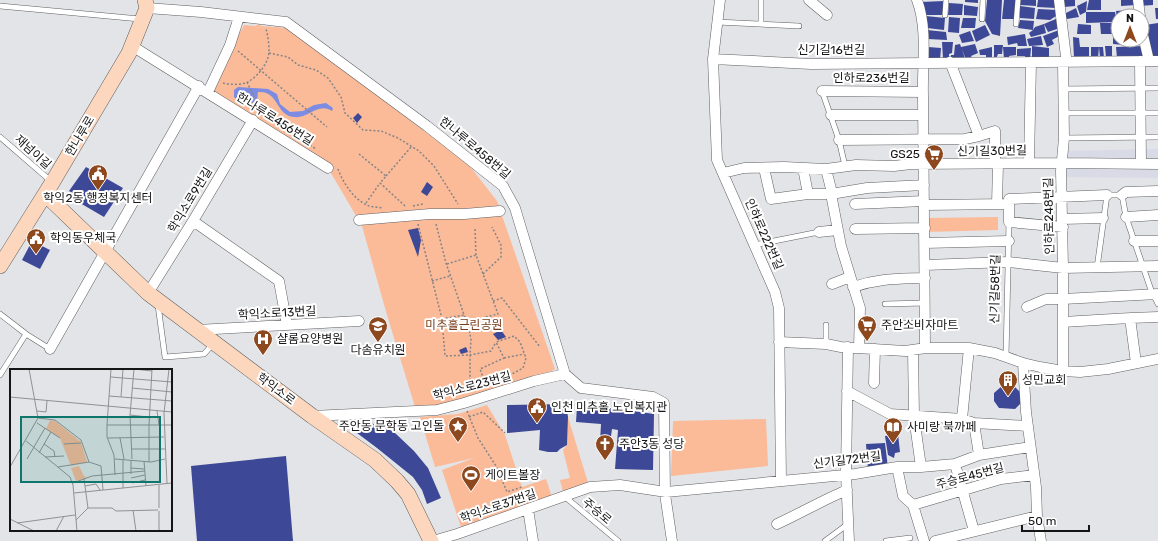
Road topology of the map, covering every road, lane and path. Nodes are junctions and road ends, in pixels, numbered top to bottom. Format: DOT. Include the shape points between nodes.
graph roads {
  1 [pos="720,0"];
  2 [pos="761,0"];
  3 [pos="809,0"];
  4 [pos="917,0"];
  5 [pos="946,0"];
  6 [pos="983,0"];
  7 [pos="1018,0"];
  8 [pos="1059,0"];
  9 [pos="0,6"];
  10 [pos="145,9"];
  11 [pos="827,15"];
  12 [pos="945,15"];
  13 [pos="239,17"];
  14 [pos="982,19"];
  15 [pos="717,22"];
  16 [pos="264,24"];
  17 [pos="760,24"];
  18 [pos="1016,24"];
  19 [pos="799,26"];
  20 [pos="230,45"];
  21 [pos="132,46"];
  22 [pos="1146,48"];
  23 [pos="269,53"];
  24 [pos="713,59"];
  25 [pos="1149,61"];
  26 [pos="950,62"];
  27 [pos="1031,62"];
  28 [pos="1064,62"];
  29 [pos="923,63"];
  30 [pos="260,71"];
  31 [pos="213,81"];
  32 [pos="247,82"];
  33 [pos="199,86"];
  34 [pos="1141,88"];
  35 [pos="1158,88"];
  36 [pos="1063,89"];
  37 [pos="822,91"];
  38 [pos="208,92"];
  39 [pos="923,92"];
  40 [pos="256,102"];
  41 [pos="1063,113"];
  42 [pos="1141,113"];
  43 [pos="1158,113"];
  44 [pos="831,115"];
  45 [pos="923,115"];
  46 [pos="253,120"];
  47 [pos="327,127"];
  48 [pos="0,136"];
  49 [pos="979,136"];
  50 [pos="1141,137"];
  51 [pos="1158,137"];
  52 [pos="1064,138"];
  53 [pos="923,139"];
  54 [pos="839,140"];
  55 [pos="412,146"];
  56 [pos="359,154"];
  57 [pos="1029,163"];
  58 [pos="1062,163"];
  59 [pos="924,164"];
  60 [pos="996,164"];
  61 [pos="1141,164"];
  62 [pos="1158,164"];
  63 [pos="845,166"];
  64 [pos="328,168"];
  65 [pos="764,168"];
  66 [pos="803,168"];
  67 [pos="826,169"];
  68 [pos="723,173"];
  69 [pos="386,176"];
  70 [pos="380,183"];
  71 [pos="924,185"];
  72 [pos="48,188"];
  73 [pos="1158,191"];
  74 [pos="808,194"];
  75 [pos="831,194"];
  76 [pos="1107,195"];
  77 [pos="1122,195"];
  78 [pos="1062,198"];
  79 [pos="365,203"];
  80 [pos="924,203"];
  81 [pos="855,204"];
  82 [pos="997,204"];
  83 [pos="1009,204"];
  84 [pos="411,210"];
  85 [pos="500,211"];
  86 [pos="434,214"];
  87 [pos="464,214"];
  88 [pos="1158,215"];
  89 [pos="1126,216"];
  90 [pos="1103,218"];
  91 [pos="359,220"];
  92 [pos="193,221"];
  93 [pos="1009,222"];
  94 [pos="1062,223"];
  95 [pos="492,227"];
  96 [pos="925,228"];
  97 [pos="475,229"];
  98 [pos="855,229"];
  99 [pos="838,230"];
  100 [pos="818,232"];
  101 [pos="1009,241"];
  102 [pos="1134,241"];
  103 [pos="1158,241"];
  104 [pos="925,243"];
  105 [pos="754,245"];
  106 [pos="105,251"];
  107 [pos="476,255"];
  108 [pos="1008,262"];
  109 [pos="446,264"];
  110 [pos="925,265"];
  111 [pos="0,266"];
  112 [pos="1143,266"];
  113 [pos="1158,266"];
  114 [pos="1063,268"];
  115 [pos="1097,268"];
  116 [pos="483,274"];
  117 [pos="450,276"];
  118 [pos="925,278"];
  119 [pos="432,281"];
  120 [pos="851,282"];
  121 [pos="832,284"];
  122 [pos="1156,294"];
  123 [pos="152,296"];
  124 [pos="1063,299"];
  125 [pos="493,301"];
  126 [pos="885,304"];
  127 [pos="925,304"];
  128 [pos="1158,304"];
  129 [pos="1027,307"];
  130 [pos="0,314"];
  131 [pos="464,315"];
  132 [pos="1158,317"];
  133 [pos="1130,318"];
  134 [pos="442,319"];
  135 [pos="359,321"];
  136 [pos="466,322"];
  137 [pos="1063,322"];
  138 [pos="925,323"];
  139 [pos="884,324"];
  140 [pos="287,325"];
  141 [pos="826,325"];
  142 [pos="197,330"];
  143 [pos="26,334"];
  144 [pos="214,342"];
  145 [pos="496,342"];
  146 [pos="780,342"];
  147 [pos="826,344"];
  148 [pos="540,347"];
  149 [pos="848,347"];
  150 [pos="859,348"];
  151 [pos="926,348"];
  152 [pos="969,348"];
  153 [pos="50,349"];
  154 [pos="875,349"];
  155 [pos="913,350"];
  156 [pos="524,354"];
  157 [pos="470,355"];
  158 [pos="1006,357"];
  159 [pos="504,358"];
  160 [pos="1158,359"];
  161 [pos="1023,363"];
  162 [pos="1136,363"];
  163 [pos="1063,371"];
  164 [pos="565,374"];
  165 [pos="0,375"];
  166 [pos="486,383"];
  167 [pos="874,383"];
  168 [pos="847,390"];
  169 [pos="496,393"];
  170 [pos="464,403"];
  171 [pos="312,416"];
  172 [pos="469,417"];
  173 [pos="914,417"];
  174 [pos="962,419"];
  175 [pos="974,423"];
  176 [pos="1028,426"];
  177 [pos="505,433"];
  178 [pos="1030,447"];
  179 [pos="979,455"];
  180 [pos="955,464"];
  181 [pos="897,466"];
  182 [pos="921,467"];
  183 [pos="846,474"];
  184 [pos="1034,475"];
  185 [pos="781,481"];
  186 [pos="522,487"];
  187 [pos="846,490"];
  188 [pos="963,490"];
  189 [pos="666,492"];
  190 [pos="564,496"];
  191 [pos="913,505"];
  192 [pos="528,509"];
  193 [pos="1037,516"];
  194 [pos="777,524"];
  195 [pos="848,524"];
  196 [pos="974,531"];
  197 [pos="910,538"];
  198 [pos="432,541"];
  199 [pos="533,541"];
  200 [pos="618,541"];
  201 [pos="672,541"];
  202 [pos="825,541"];
  203 [pos="849,541"];
  204 [pos="886,541"];
  205 [pos="924,541"];
  206 [pos="935,541"];
  207 [pos="1041,541"];
  1 -- 15 [label="street, 인하로222번길"];
  2 -- 17 [label="lane"];
  3 -- 11 [label="street"];
  4 -- 29 [label="street, 인하로236번길" via="924,33"];
  5 -- 12 [label="lane"];
  6 -- 14 [label="lane"];
  7 -- 18 [label="lane"];
  8 -- 28 [label="street, 인하로248번길" via="1066,57"];
  9 -- 10 [label="lane"];
  10 -- 13 [label="street, 한나루로458번길"];
  10 -- 21 [label="street, 한나루로"];
  13 -- 20 [label="street"];
  13 -- 164 [label="street, 한나루로458번길" via="286,22 427,126 503,186 515,208"];
  15 -- 17 [label="lane"];
  15 -- 24 [label="street, 인하로222번길"];
  16 -- 23 [label="path" via="269,40"];
  17 -- 19 [label="lane"];
  20 -- 30 [label="path"];
  20 -- 31 [label="street"];
  21 -- 33 [label="street, 한나루로456번길"];
  21 -- 72 [label="street, 한나루로"];
  22 -- 25 [label="street"];
  23 -- 30 [label="path"];
  23 -- 55 [label="path" via="288,57 298,65 316,70 328,78 341,97 345,113 363,130 381,131"];
  24 -- 29 [label="street, 신기길16번길" via="804,64"];
  24 -- 68 [label="street, 인하로222번길" via="717,160"];
  25 -- 28 [label="street, 신기길16번길"];
  25 -- 34 [label="street"];
  26 -- 27 [label="street, 신기길16번길"];
  26 -- 29 [label="street, 신기길16번길"];
  26 -- 49 [label="street"];
  27 -- 28 [label="street, 신기길16번길"];
  27 -- 57 [label="street"];
  28 -- 36 [label="street, 인하로248번길"];
  29 -- 39 [label="street, 인하로236번길"];
  30 -- 32 [label="path"];
  30 -- 47 [label="path"];
  31 -- 32 [label="path" via="225,84"];
  31 -- 38 [label="street"];
  32 -- 40 [label="path"];
  33 -- 38 [label="street, 한나루로456번길"];
  33 -- 106 [label="street"];
  34 -- 35 [label="lane"];
  34 -- 36 [label="lane"];
  34 -- 42 [label="street"];
  36 -- 41 [label="street, 인하로248번길"];
  37 -- 39 [label="street, 인하로236번길"];
  37 -- 44 [label="lane, 인하로236번길"];
  38 -- 46 [label="street, 한나루로456번길"];
  39 -- 45 [label="street, 인하로236번길"];
  41 -- 42 [label="lane"];
  41 -- 52 [label="street, 인하로248번길"];
  42 -- 43 [label="lane"];
  42 -- 50 [label="street"];
  44 -- 45 [label="street"];
  44 -- 54 [label="lane, 인하로236번길"];
  45 -- 53 [label="street, 인하로236번길"];
  46 -- 64 [label="street, 한나루로456번길"];
  46 -- 92 [label="street, 학익소로9번길"];
  48 -- 72 [label="lane, 재넘이길"];
  49 -- 53 [label="street" via="965,139"];
  49 -- 60 [label="street" via="995,131"];
  50 -- 51 [label="lane"];
  50 -- 52 [label="lane"];
  50 -- 61 [label="street"];
  52 -- 58 [label="street, 인하로248번길"];
  53 -- 54 [label="street"];
  53 -- 59 [label="street, 인하로236번길"];
  54 -- 63 [label="lane, 인하로236번길"];
  55 -- 69 [label="path"];
  55 -- 87 [label="path" via="434,166"];
  56 -- 69 [label="path"];
  57 -- 58 [label="street, 신기길30번길"];
  57 -- 60 [label="street, 신기길30번길"];
  58 -- 61 [label="street, 신기길30번길"];
  58 -- 78 [label="street, 인하로248번길"];
  59 -- 60 [label="street, 신기길30번길"];
  59 -- 63 [label="street, 신기길30번길"];
  59 -- 71 [label="street, 인하로236번길"];
  60 -- 82 [label="street"];
  61 -- 62 [label="street, 신기길30번길"];
  63 -- 67 [label="street, 신기길30번길"];
  65 -- 66 [label="street, 신기길30번길"];
  65 -- 68 [label="street, 신기길30번길" via="744,168"];
  65 -- 74 [label="street" via="771,199"];
  66 -- 67 [label="street, 신기길30번길"];
  66 -- 74 [label="street"];
  67 -- 75 [label="street"];
  68 -- 105 [label="street, 인하로222번길"];
  69 -- 70 [label="path"];
  70 -- 79 [label="path"];
  70 -- 84 [label="path"];
  71 -- 75 [label="street" via="867,188"];
  71 -- 80 [label="street, 인하로236번길"];
  72 -- 106 [label="street, 학익소로"];
  72 -- 111 [label="street, 한나루로"];
  73 -- 77 [label="street" via="1126,192"];
  74 -- 75 [label="street"];
  75 -- 99 [label="street"];
  76 -- 77 [label="lane"];
  76 -- 78 [label="street"];
  76 -- 90 [label="lane"];
  77 -- 89 [label="lane"];
  78 -- 83 [label="street" via="1009,200"];
  78 -- 94 [label="street, 인하로248번길"];
  80 -- 81 [label="street"];
  80 -- 82 [label="street"];
  80 -- 96 [label="street, 인하로236번길"];
  82 -- 83 [label="street"];
  83 -- 93 [label="street"];
  84 -- 86 [label="street"];
  84 -- 86 [label="path" via="415,205 428,204"];
  84 -- 91 [label="street"];
  84 -- 119 [label="path" via="422,235"];
  85 -- 87 [label="street"];
  86 -- 87 [label="street"];
  86 -- 109 [label="path"];
  88 -- 89 [label="street"];
  89 -- 102 [label="lane"];
  90 -- 94 [label="street"];
  90 -- 115 [label="lane"];
  92 -- 123 [label="street, 학익소로9번길"];
  92 -- 140 [label="street" via="279,281"];
  93 -- 94 [label="street"];
  93 -- 101 [label="lane, 신기길58번길"];
  94 -- 114 [label="street, 인하로248번길"];
  95 -- 116 [label="path" via="501,245 501,257"];
  96 -- 98 [label="street"];
  96 -- 104 [label="street, 인하로236번길"];
  97 -- 107 [label="path"];
  99 -- 100 [label="street"];
  99 -- 120 [label="street"];
  100 -- 105 [label="lane"];
  101 -- 104 [label="street"];
  101 -- 108 [label="lane, 신기길58번길"];
  102 -- 103 [label="street"];
  102 -- 112 [label="lane"];
  104 -- 110 [label="street, 인하로236번길"];
  105 -- 146 [label="street, 인하로222번길" via="779,308"];
  106 -- 123 [label="street, 학익소로"];
  106 -- 153 [label="street"];
  107 -- 109 [label="path"];
  107 -- 116 [label="path"];
  108 -- 110 [label="street"];
  108 -- 114 [label="street"];
  108 -- 158 [label="lane, 신기길58번길"];
  109 -- 117 [label="path"];
  110 -- 118 [label="street, 인하로236번길"];
  112 -- 113 [label="street"];
  112 -- 115 [label="street"];
  112 -- 122 [label="lane"];
  114 -- 115 [label="street"];
  114 -- 124 [label="street, 인하로248번길"];
  116 -- 125 [label="path"];
  117 -- 119 [label="path"];
  117 -- 131 [label="path"];
  118 -- 120 [label="street"];
  118 -- 127 [label="street, 인하로236번길"];
  119 -- 134 [label="path"];
  120 -- 121 [label="street"];
  120 -- 150 [label="street" via="860,308"];
  122 -- 124 [label="street"];
  122 -- 128 [label="lane"];
  123 -- 142 [label="street, 학익소로"];
  123 -- 144 [label="lane" via="165,357 204,354"];
  124 -- 129 [label="street" via="1046,299"];
  124 -- 137 [label="street, 인하로248번길"];
  125 -- 136 [label="path" via="498,314"];
  125 -- 148 [label="path" via="502,298"];
  126 -- 127 [label="lane"];
  127 -- 138 [label="street, 인하로236번길"];
  130 -- 143 [label="lane"];
  131 -- 134 [label="path"];
  131 -- 136 [label="path"];
  132 -- 133 [label="street"];
  133 -- 137 [label="street"];
  133 -- 162 [label="street"];
  134 -- 157 [label="path" via="445,356"];
  135 -- 140 [label="street, 학익소로13번길"];
  136 -- 157 [label="path" via="471,340"];
  137 -- 163 [label="street, 인하로248번길"];
  138 -- 139 [label="lane"];
  138 -- 151 [label="street, 인하로236번길"];
  140 -- 142 [label="street, 학익소로13번길"];
  141 -- 147 [label="lane"];
  142 -- 144 [label="street, 학익소로"];
  143 -- 153 [label="lane"];
  143 -- 165 [label="lane"];
  144 -- 171 [label="street, 학익소로"];
  145 -- 156 [label="path" via="514,336 520,342"];
  145 -- 157 [label="path" via="491,351"];
  145 -- 159 [label="path"];
  146 -- 147 [label="street"];
  146 -- 185 [label="street, 인하로222번길"];
  147 -- 149 [label="street"];
  149 -- 150 [label="street"];
  149 -- 168 [label="street"];
  150 -- 154 [label="street"];
  151 -- 152 [label="street"];
  151 -- 155 [label="street"];
  152 -- 158 [label="street" via="995,352"];
  152 -- 174 [label="street"];
  154 -- 155 [label="street"];
  154 -- 167 [label="street"];
  155 -- 173 [label="street"];
  156 -- 159 [label="path"];
  156 -- 166 [label="path" via="526,358 523,368 512,374 495,377"];
  157 -- 166 [label="path" via="470,384"];
  158 -- 161 [label="street"];
  159 -- 166 [label="path" via="480,369"];
  160 -- 162 [label="street"];
  161 -- 163 [label="street"];
  161 -- 176 [label="street"];
  162 -- 163 [label="street" via="1080,372"];
  164 -- 169 [label="street, 학익소로23번길"];
  164 -- 189 [label="street" via="581,388 653,397 664,403"];
  166 -- 169 [label="path"];
  168 -- 173 [label="street" via="890,414"];
  168 -- 183 [label="street"];
  169 -- 170 [label="street, 학익소로23번길"];
  170 -- 171 [label="street, 학익소로23번길" via="437,410"];
  170 -- 172 [label="path"];
  171 -- 198 [label="street, 학익소로" via="375,460 397,481 408,494"];
  172 -- 177 [label="path" via="483,412"];
  172 -- 186 [label="path" via="507,492"];
  173 -- 174 [label="street"];
  173 -- 182 [label="street"];
  174 -- 175 [label="street"];
  175 -- 176 [label="street"];
  175 -- 179 [label="street"];
  176 -- 178 [label="street"];
  178 -- 179 [label="street, 신기길72번길"];
  178 -- 184 [label="street"];
  179 -- 180 [label="street, 신기길72번길"];
  180 -- 182 [label="street, 신기길72번길"];
  180 -- 188 [label="street"];
  181 -- 182 [label="street, 신기길72번길"];
  181 -- 183 [label="street, 신기길72번길"];
  181 -- 191 [label="street" via="903,496"];
  183 -- 185 [label="street, 신기길72번길"];
  183 -- 187 [label="street"];
  184 -- 188 [label="street, 주승로45번길" via="1001,479"];
  184 -- 193 [label="street"];
  185 -- 189 [label="street, 신기길72번길"];
  187 -- 194 [label="street"];
  187 -- 195 [label="street"];
  188 -- 191 [label="street, 주승로45번길"];
  188 -- 196 [label="street"];
  189 -- 190 [label="street, 학익소로37번길" via="620,485 590,487"];
  189 -- 201 [label="street"];
  190 -- 192 [label="street, 학익소로37번길"];
  190 -- 200 [label="lane, 주승로"];
  191 -- 205 [label="street"];
  192 -- 198 [label="street, 학익소로37번길"];
  192 -- 199 [label="street"];
  193 -- 196 [label="street"];
  193 -- 207 [label="street"];
  195 -- 202 [label="lane"];
  195 -- 203 [label="street"];
  196 -- 206 [label="street"];
  197 -- 204 [label="lane"];
}
